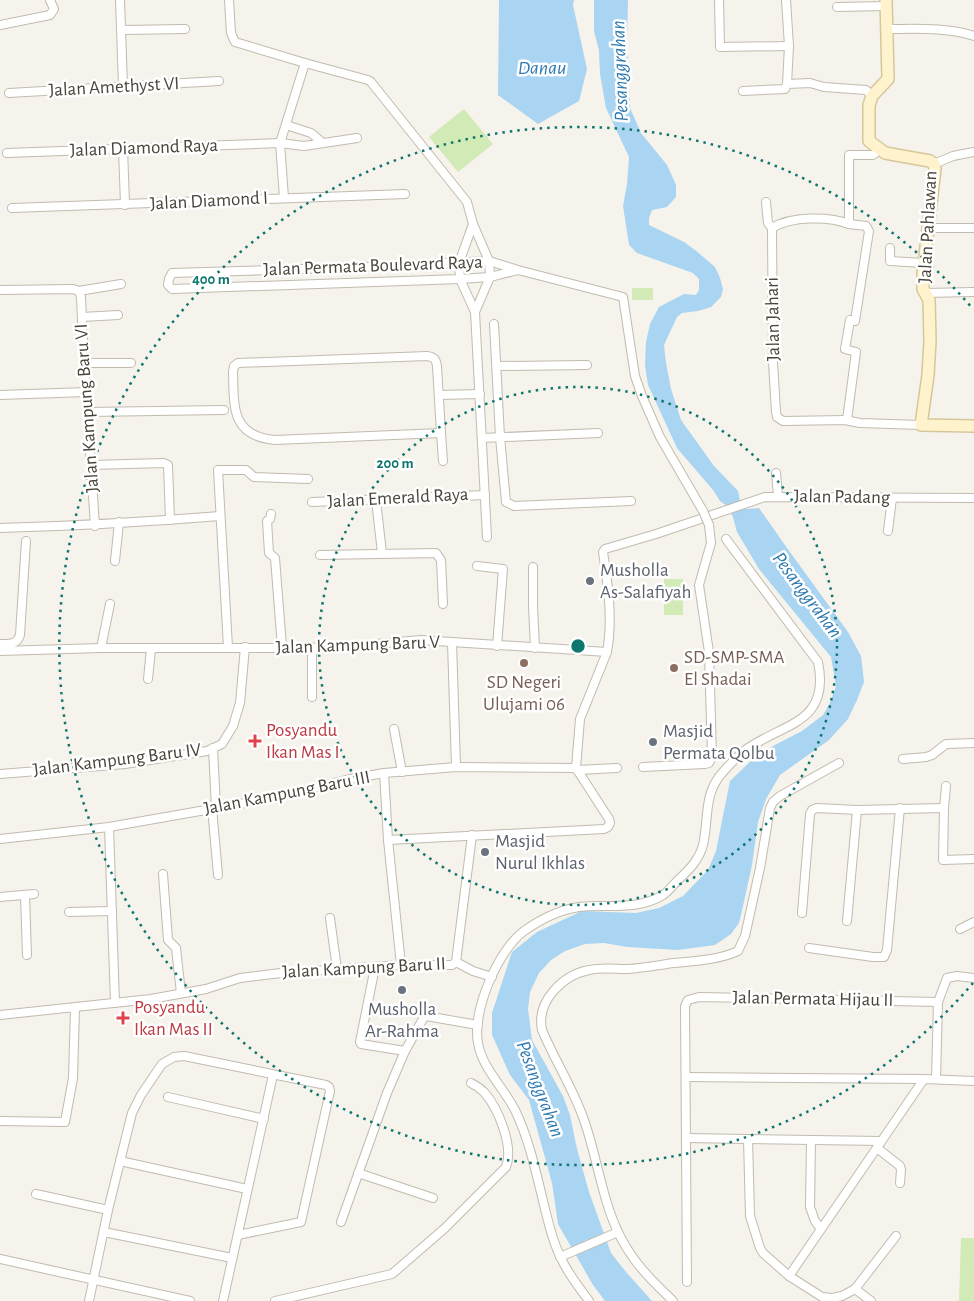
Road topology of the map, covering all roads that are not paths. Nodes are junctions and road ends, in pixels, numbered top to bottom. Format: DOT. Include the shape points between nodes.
graph roads {
  1 [pos="50,0"];
  2 [pos="120,0"];
  3 [pos="229,0"];
  4 [pos="720,0"];
  5 [pos="786,0"];
  6 [pos="886,3"];
  7 [pos="837,7"];
  8 [pos="0,25"];
  9 [pos="185,29"];
  10 [pos="888,29"];
  11 [pos="122,30"];
  12 [pos="974,36"];
  13 [pos="789,46"];
  14 [pos="305,63"];
  15 [pos="219,82"];
  16 [pos="787,84"];
  17 [pos="123,86"];
  18 [pos="743,91"];
  19 [pos="9,93"];
  20 [pos="872,96"];
  21 [pos="286,125"];
  22 [pos="357,138"];
  23 [pos="280,143"];
  24 [pos="324,143"];
  25 [pos="123,148"];
  26 [pos="879,150"];
  27 [pos="974,152"];
  28 [pos="7,153"];
  29 [pos="934,164"];
  30 [pos="405,194"];
  31 [pos="284,198"];
  32 [pos="766,202"];
  33 [pos="125,205"];
  34 [pos="12,208"];
  35 [pos="473,224"];
  36 [pos="849,224"];
  37 [pos="772,228"];
  38 [pos="928,228"];
  39 [pos="974,228"];
  40 [pos="890,248"];
  41 [pos="489,261"];
  42 [pos="459,262"];
  43 [pos="924,263"];
  44 [pos="518,270"];
  45 [pos="490,277"];
  46 [pos="460,279"];
  47 [pos="121,284"];
  48 [pos="0,290"];
  49 [pos="79,291"];
  50 [pos="974,292"];
  51 [pos="925,293"];
  52 [pos="475,312"];
  53 [pos="118,315"];
  54 [pos="82,317"];
  55 [pos="494,324"];
  56 [pos="84,363"];
  57 [pos="131,363"];
  58 [pos="587,364"];
  59 [pos="497,366"];
  60 [pos="87,392"];
  61 [pos="480,394"];
  62 [pos="0,395"];
  63 [pos="439,395"];
  64 [pos="224,410"];
  65 [pos="88,412"];
  66 [pos="847,420"];
  67 [pos="922,425"];
  68 [pos="974,426"];
  69 [pos="441,433"];
  70 [pos="598,433"];
  71 [pos="500,437"];
  72 [pos="482,438"];
  73 [pos="443,460"];
  74 [pos="91,465"];
  75 [pos="776,473"];
  76 [pos="308,479"];
  77 [pos="485,494"];
  78 [pos="778,496"];
  79 [pos="892,498"];
  80 [pos="974,498"];
  81 [pos="376,500"];
  82 [pos="631,500"];
  83 [pos="312,502"];
  84 [pos="271,514"];
  85 [pos="220,516"];
  86 [pos="170,520"];
  87 [pos="120,522"];
  88 [pos="95,526"];
  89 [pos="0,528"];
  90 [pos="888,531"];
  91 [pos="487,537"];
  92 [pos="726,539"];
  93 [pos="26,541"];
  94 [pos="382,553"];
  95 [pos="320,555"];
  96 [pos="115,560"];
  97 [pos="477,566"];
  98 [pos="533,567"];
  99 [pos="110,604"];
  100 [pos="443,604"];
  101 [pos="452,642"];
  102 [pos="0,644"];
  103 [pos="497,646"];
  104 [pos="228,647"];
  105 [pos="245,647"];
  106 [pos="282,647"];
  107 [pos="101,648"];
  108 [pos="312,648"];
  109 [pos="535,648"];
  110 [pos="151,649"];
  111 [pos="0,651"];
  112 [pos="607,652"];
  113 [pos="148,679"];
  114 [pos="312,697"];
  115 [pos="394,728"];
  116 [pos="974,742"];
  117 [pos="214,748"];
  118 [pos="903,759"];
  119 [pos="839,763"];
  120 [pos="456,767"];
  121 [pos="643,767"];
  122 [pos="617,768"];
  123 [pos="576,769"];
  124 [pos="402,772"];
  125 [pos="384,773"];
  126 [pos="0,774"];
  127 [pos="946,786"];
  128 [pos="214,808"];
  129 [pos="900,808"];
  130 [pos="944,808"];
  131 [pos="857,810"];
  132 [pos="109,827"];
  133 [pos="472,835"];
  134 [pos="0,839"];
  135 [pos="388,840"];
  136 [pos="974,859"];
  137 [pos="163,874"];
  138 [pos="218,875"];
  139 [pos="24,894"];
  140 [pos="34,894"];
  141 [pos="0,897"];
  142 [pos="112,911"];
  143 [pos="69,912"];
  144 [pos="802,913"];
  145 [pos="330,918"];
  146 [pos="847,921"];
  147 [pos="974,922"];
  148 [pos="960,929"];
  149 [pos="810,948"];
  150 [pos="27,955"];
  151 [pos="456,962"];
  152 [pos="401,965"];
  153 [pos="375,967"];
  154 [pos="337,969"];
  155 [pos="492,978"];
  156 [pos="974,978"];
  157 [pos="181,993"];
  158 [pos="938,1002"];
  159 [pos="115,1003"];
  160 [pos="75,1008"];
  161 [pos="0,1015"];
  162 [pos="478,1025"];
  163 [pos="405,1051"];
  164 [pos="273,1075"];
  165 [pos="686,1077"];
  166 [pos="924,1079"];
  167 [pos="936,1079"];
  168 [pos="974,1081"];
  169 [pos="471,1083"];
  170 [pos="168,1097"];
  171 [pos="264,1119"];
  172 [pos="0,1121"];
  173 [pos="686,1138"];
  174 [pos="748,1139"];
  175 [pos="811,1140"];
  176 [pos="879,1145"];
  177 [pos="120,1161"];
  178 [pos="358,1173"];
  179 [pos="900,1184"];
  180 [pos="247,1189"];
  181 [pos="36,1194"];
  182 [pos="433,1198"];
  183 [pos="108,1210"];
  184 [pos="340,1222"];
  185 [pos="821,1229"];
  186 [pos="104,1232"];
  187 [pos="616,1233"];
  188 [pos="238,1235"];
  189 [pos="896,1236"];
  190 [pos="562,1256"];
  191 [pos="232,1258"];
  192 [pos="0,1259"];
  193 [pos="789,1276"];
  194 [pos="93,1280"];
  195 [pos="687,1282"];
  196 [pos="855,1289"];
  197 [pos="89,1301"];
  198 [pos="190,1301"];
  199 [pos="222,1301"];
  200 [pos="275,1301"];
  201 [pos="589,1301"];
  202 [pos="674,1301"];
  203 [pos="871,1301"];
  1 -- 8 [label="street" via="54,9 50,16"];
  2 -- 11 [label="street"];
  3 -- 14 [label="street" via="231,32 235,42"];
  4 -- 13 [label="street" via="721,48"];
  5 -- 13 [label="street"];
  6 -- 7 [label="street"];
  6 -- 10 [label="street"];
  9 -- 11 [label="street"];
  10 -- 12 [label="street" via="949,30"];
  10 -- 20 [label="street" via="888,79"];
  11 -- 17 [label="street"];
  13 -- 16 [label="street"];
  14 -- 21 [label="street"];
  14 -- 35 [label="street" via="371,82 464,197"];
  15 -- 17 [label="street, Jalan Amethyst VI"];
  16 -- 18 [label="street" via="785,89"];
  16 -- 20 [label="street" via="866,90"];
  17 -- 19 [label="street, Jalan Amethyst VI"];
  20 -- 26 [label="street" via="869,141"];
  21 -- 23 [label="street"];
  21 -- 24 [label="street" via="311,133"];
  22 -- 24 [label="street, Jalan Diamond Raya"];
  23 -- 24 [label="street, Jalan Diamond Raya" via="304,146"];
  23 -- 25 [label="street, Jalan Diamond Raya"];
  23 -- 31 [label="street"];
  25 -- 28 [label="street, Jalan Diamond Raya"];
  25 -- 33 [label="street"];
  26 -- 29 [label="street, Jalan Pahlawan"];
  26 -- 36 [label="street" via="873,155 849,156"];
  27 -- 29 [label="street"];
  29 -- 38 [label="street, Jalan Pahlawan"];
  30 -- 31 [label="street, Jalan Diamond I"];
  31 -- 33 [label="street, Jalan Diamond I"];
  32 -- 37 [label="street" via="768,223"];
  33 -- 34 [label="street, Jalan Diamond I"];
  35 -- 41 [label="street"];
  35 -- 42 [label="street"];
  36 -- 37 [label="street" via="836,219 809,219 785,222"];
  36 -- 66 [label="street" via="866,226 869,231 855,321 850,320 844,349 856,352"];
  37 -- 66 [label="street, Jalan Jahari" via="773,362 778,418 784,421"];
  38 -- 39 [label="street"];
  38 -- 43 [label="street, Jalan Pahlawan"];
  40 -- 43 [label="street" via="890,261"];
  41 -- 42 [label="street, Jalan Permata Boulevard Raya"];
  41 -- 44 [label="street, Jalan Permata Boulevard Raya"];
  41 -- 45 [label="street"];
  42 -- 46 [label="street"];
  42 -- 46 [label="street, Jalan Permata Boulevard Raya" via="172,273 168,285 172,289"];
  43 -- 51 [label="street, Jalan Pahlawan"];
  44 -- 45 [label="street, Jalan Permata Boulevard Raya"];
  44 -- 121 [label="street, Jalan Permata Boulevard Raya, bridge" via="622,297 635,376 642,396 709,525 711,543 699,586 709,652 712,756 705,764"];
  45 -- 46 [label="street, Jalan Permata Boulevard Raya"];
  45 -- 52 [label="street"];
  46 -- 52 [label="street"];
  47 -- 49 [label="street"];
  48 -- 49 [label="street"];
  49 -- 54 [label="street, Jalan Kampung Baru VI"];
  50 -- 51 [label="street"];
  51 -- 67 [label="street, Jalan Pahlawan" via="929,300 930,341"];
  52 -- 61 [label="street"];
  53 -- 54 [label="street"];
  54 -- 56 [label="street, Jalan Kampung Baru VI"];
  55 -- 59 [label="street"];
  56 -- 57 [label="street"];
  56 -- 60 [label="street, Jalan Kampung Baru VI"];
  58 -- 59 [label="street"];
  59 -- 71 [label="street"];
  60 -- 62 [label="street"];
  60 -- 65 [label="street, Jalan Kampung Baru VI"];
  61 -- 63 [label="street"];
  61 -- 72 [label="street"];
  63 -- 69 [label="street"];
  63 -- 69 [label="street" via="436,360 426,356 244,361 234,366 233,372 237,418 246,430 264,438"];
  64 -- 65 [label="street"];
  65 -- 74 [label="street, Jalan Kampung Baru VI"];
  66 -- 67 [label="street, Jalan Jahari"];
  67 -- 68 [label="street"];
  69 -- 73 [label="street"];
  70 -- 71 [label="street"];
  71 -- 72 [label="street"];
  71 -- 82 [label="street" via="506,502 514,506"];
  72 -- 77 [label="street"];
  74 -- 86 [label="street" via="168,465"];
  74 -- 88 [label="street, Jalan Kampung Baru VI"];
  75 -- 78 [label="street"];
  76 -- 85 [label="street" via="254,477 246,470 219,469"];
  77 -- 81 [label="street, Jalan Emerald Raya"];
  77 -- 91 [label="street"];
  78 -- 79 [label="street, Jalan Padang"];
  78 -- 112 [label="street, Jalan Padang" via="757,499 604,550 610,626"];
  79 -- 80 [label="street, Jalan Padang"];
  79 -- 90 [label="street"];
  81 -- 83 [label="street, Jalan Emerald Raya"];
  81 -- 94 [label="street"];
  84 -- 106 [label="street" via="267,523 269,554 275,558"];
  85 -- 86 [label="street"];
  85 -- 104 [label="street"];
  86 -- 87 [label="street"];
  87 -- 88 [label="street"];
  87 -- 96 [label="street"];
  88 -- 89 [label="street"];
  92 -- 155 [label="street" via="818,662 820,685 813,708 798,721 745,751 722,774 712,789 702,847 697,858 664,894 648,902 616,907 580,907 544,918 522,933 506,950"];
  93 -- 102 [label="street" via="20,635 15,642"];
  94 -- 95 [label="street"];
  94 -- 100 [label="street" via="436,553 441,560"];
  97 -- 103 [label="street" via="503,569"];
  98 -- 109 [label="street"];
  99 -- 107 [label="street"];
  101 -- 103 [label="street, Jalan Kampung Baru V"];
  101 -- 108 [label="street, Jalan Kampung Baru V" via="414,640"];
  101 -- 120 [label="street"];
  103 -- 109 [label="street, Jalan Kampung Baru V"];
  104 -- 105 [label="street, Jalan Kampung Baru V"];
  104 -- 110 [label="street, Jalan Kampung Baru V"];
  105 -- 106 [label="street, Jalan Kampung Baru V"];
  105 -- 117 [label="street, Jalan Kampung Baru IV" via="240,703 233,726 222,744"];
  106 -- 108 [label="street, Jalan Kampung Baru V"];
  107 -- 110 [label="street, Jalan Kampung Baru V"];
  107 -- 111 [label="street, Jalan Kampung Baru V"];
  108 -- 114 [label="street"];
  109 -- 112 [label="street, Jalan Kampung Baru V"];
  110 -- 113 [label="street"];
  112 -- 123 [label="street" via="580,719"];
  115 -- 124 [label="street"];
  116 -- 118 [label="street" via="946,744 932,755"];
  117 -- 126 [label="street, Jalan Kampung Baru IV" via="125,764"];
  117 -- 128 [label="street"];
  119 -- 187 [label="street" via="780,796 770,808 746,936 738,951 657,966 591,969 567,978 544,1006 542,1030 576,1098"];
  120 -- 123 [label="street, Jalan Kampung Baru III"];
  120 -- 124 [label="street, Jalan Kampung Baru III"];
  122 -- 123 [label="street, Jalan Kampung Baru III"];
  123 -- 133 [label="street" via="609,819 608,827"];
  124 -- 125 [label="street, Jalan Kampung Baru III"];
  125 -- 128 [label="street, Jalan Kampung Baru III"];
  125 -- 135 [label="street"];
  127 -- 130 [label="street"];
  128 -- 132 [label="street, Jalan Kampung Baru III"];
  128 -- 138 [label="street"];
  129 -- 130 [label="street"];
  129 -- 131 [label="street"];
  129 -- 149 [label="street" via="884,956"];
  130 -- 136 [label="street" via="943,860"];
  131 -- 144 [label="street" via="812,810"];
  131 -- 146 [label="street"];
  132 -- 134 [label="street, Jalan Kampung Baru III"];
  132 -- 142 [label="street"];
  133 -- 135 [label="street"];
  133 -- 151 [label="street, Jalan Kampung Baru II"];
  135 -- 152 [label="street"];
  137 -- 157 [label="street" via="168,940 176,948"];
  139 -- 140 [label="street"];
  139 -- 141 [label="street"];
  139 -- 150 [label="street"];
  142 -- 143 [label="street"];
  142 -- 159 [label="street"];
  145 -- 154 [label="street"];
  147 -- 148 [label="street"];
  151 -- 152 [label="street, Jalan Kampung Baru II" via="452,965"];
  151 -- 155 [label="street"];
  152 -- 153 [label="street, Jalan Kampung Baru II"];
  153 -- 154 [label="street, Jalan Kampung Baru II"];
  153 -- 163 [label="street" via="360,1042"];
  154 -- 157 [label="street, Jalan Kampung Baru II" via="240,978"];
  155 -- 162 [label="street" via="481,1005"];
  156 -- 158 [label="street" via="947,978"];
  157 -- 159 [label="street, Jalan Kampung Baru II"];
  158 -- 165 [label="street, Jalan Permata Hijau II" via="691,998 685,1006"];
  158 -- 167 [label="street"];
  159 -- 160 [label="street, Jalan Kampung Baru II"];
  160 -- 161 [label="street, Jalan Kampung Baru II"];
  160 -- 172 [label="street" via="74,1078 65,1122"];
  162 -- 163 [label="street" via="426,1016"];
  162 -- 190 [label="street" via="482,1056 522,1126 550,1231"];
  163 -- 178 [label="street"];
  164 -- 171 [label="street"];
  164 -- 177 [label="street" via="184,1056 168,1058 141,1094 132,1113"];
  164 -- 188 [label="street" via="329,1087 301,1222"];
  165 -- 166 [label="street"];
  165 -- 173 [label="street, Jalan Permata Hijau II"];
  166 -- 167 [label="street"];
  166 -- 176 [label="street"];
  167 -- 168 [label="street"];
  169 -- 200 [label="street" via="482,1090 493,1104 508,1144 506,1167 445,1228 392,1274"];
  170 -- 171 [label="street"];
  171 -- 180 [label="street"];
  173 -- 174 [label="street"];
  173 -- 195 [label="street, Jalan Permata Hijau II"];
  174 -- 175 [label="street"];
  174 -- 193 [label="street" via="750,1216 763,1253"];
  175 -- 176 [label="street"];
  175 -- 185 [label="street" via="810,1207 814,1221"];
  176 -- 179 [label="street" via="901,1168"];
  176 -- 185 [label="street"];
  177 -- 180 [label="street"];
  177 -- 183 [label="street"];
  178 -- 182 [label="street"];
  178 -- 184 [label="street"];
  180 -- 188 [label="street"];
  181 -- 183 [label="street"];
  183 -- 186 [label="street"];
  185 -- 193 [label="street"];
  186 -- 191 [label="street"];
  186 -- 194 [label="street"];
  187 -- 190 [label="street"];
  187 -- 202 [label="street" via="632,1258"];
  188 -- 191 [label="street"];
  189 -- 196 [label="street"];
  190 -- 201 [label="street"];
  191 -- 199 [label="street"];
  192 -- 194 [label="street"];
  193 -- 196 [label="street" via="822,1297 842,1296"];
  194 -- 197 [label="street"];
  194 -- 198 [label="street"];
  196 -- 203 [label="street"];
}
